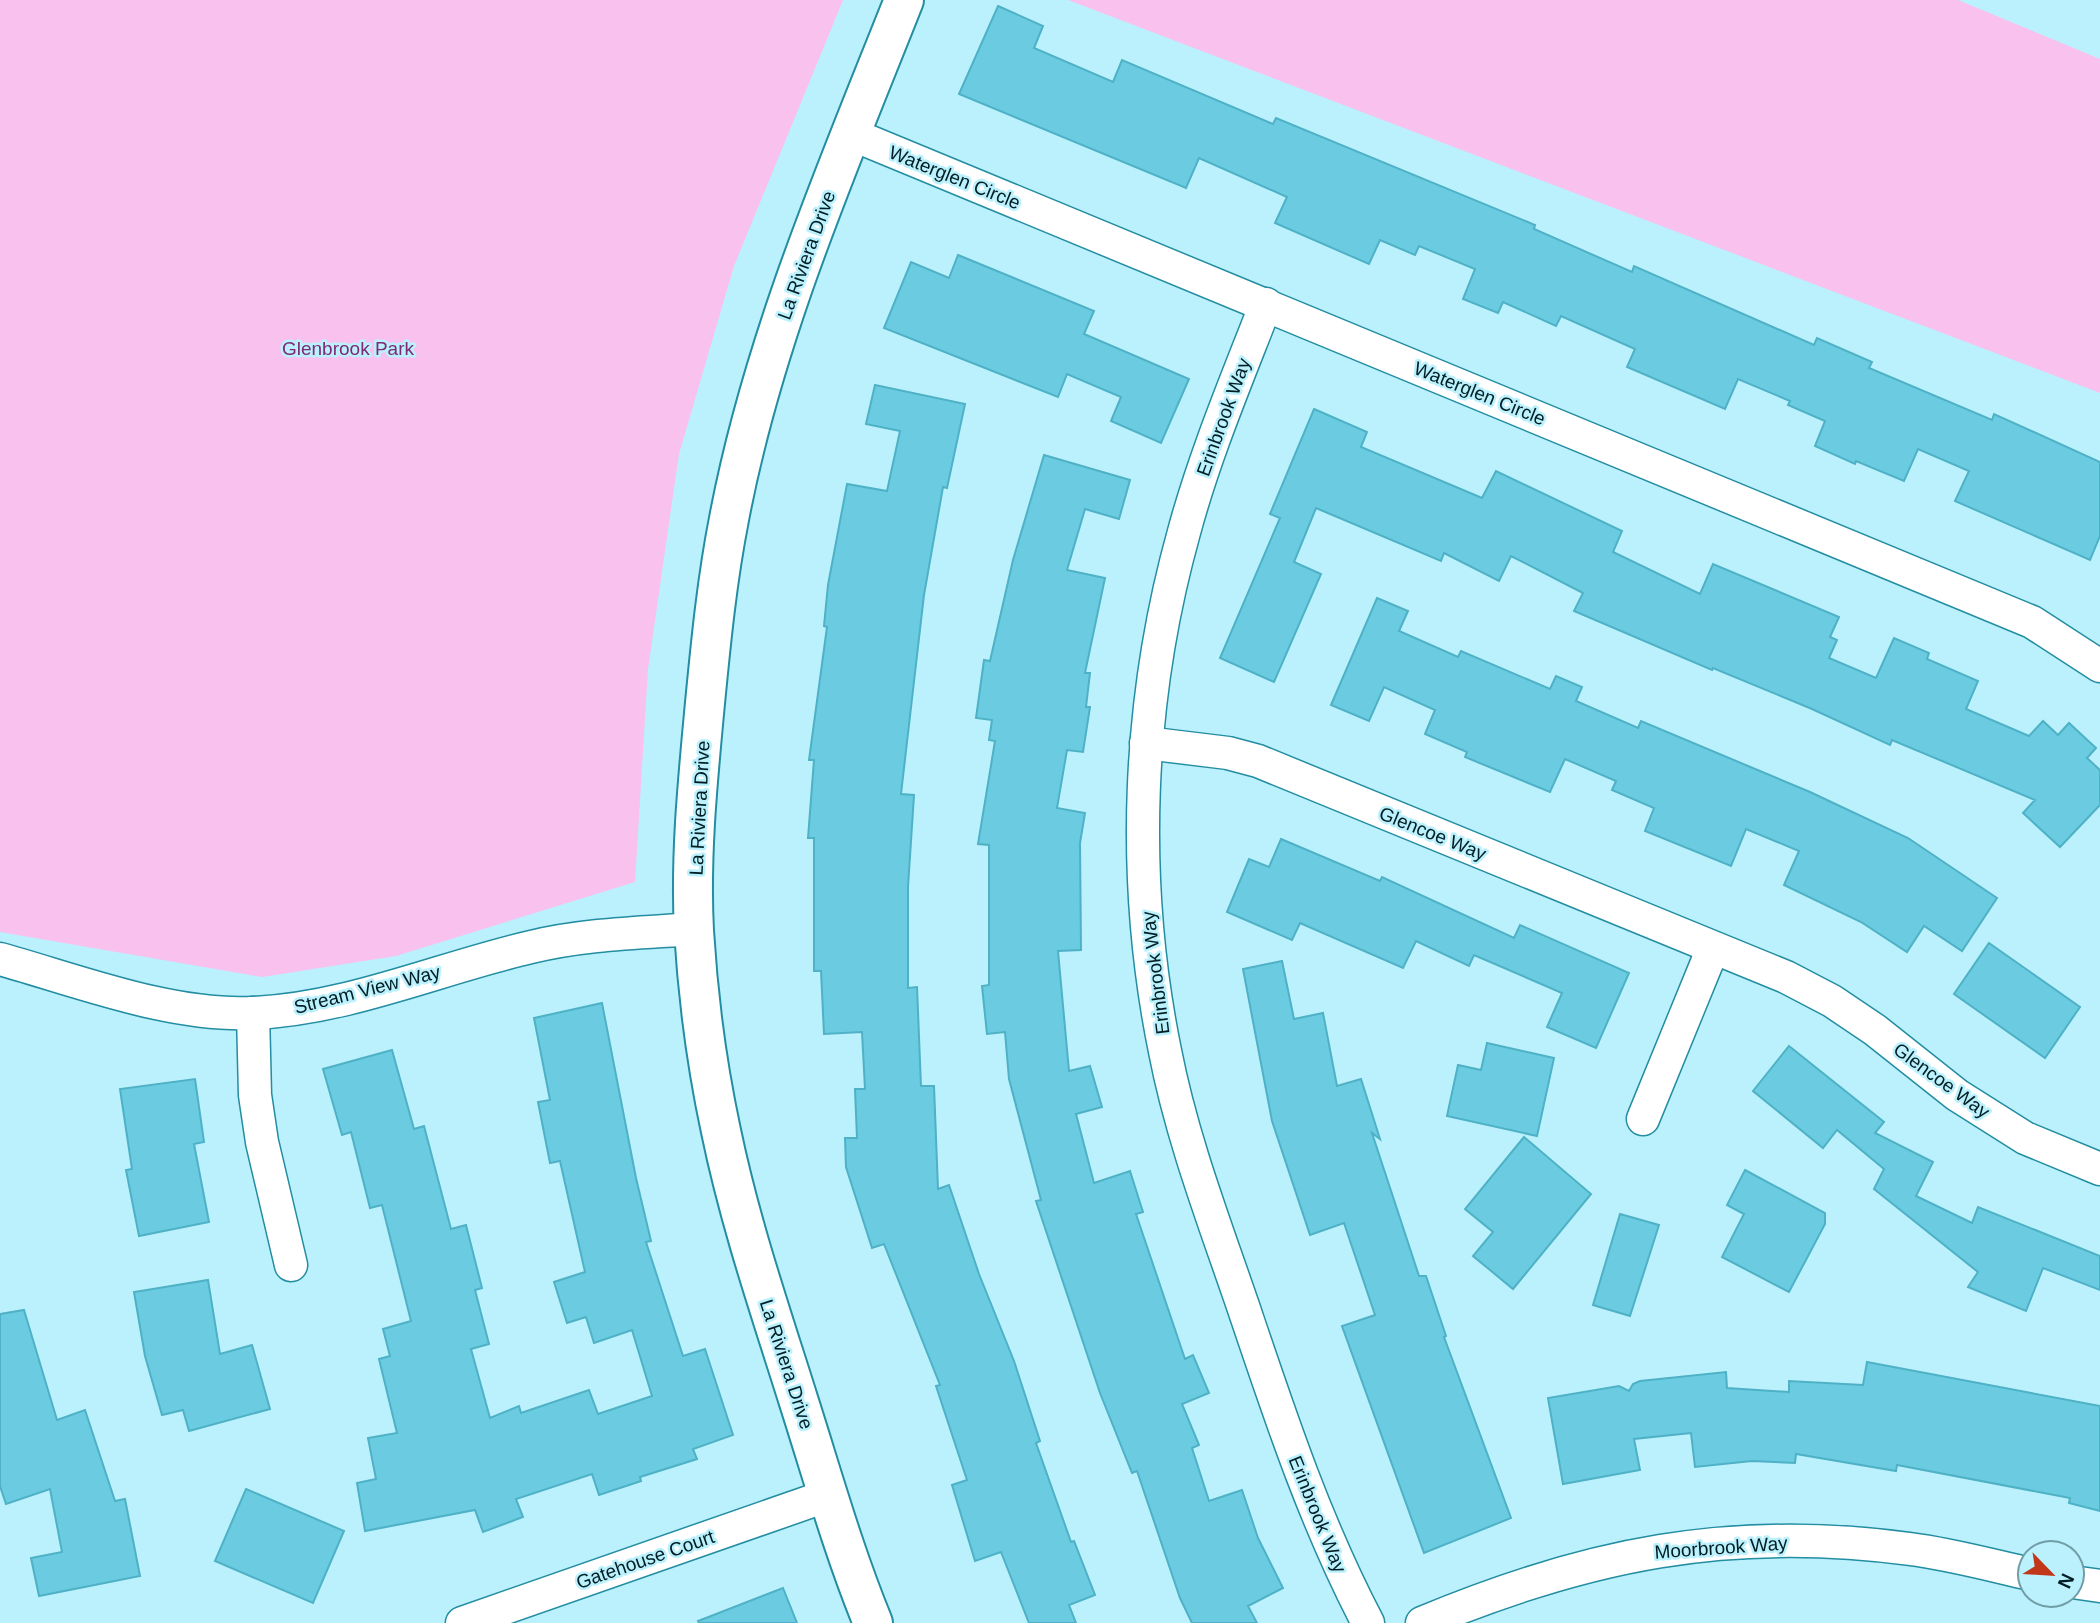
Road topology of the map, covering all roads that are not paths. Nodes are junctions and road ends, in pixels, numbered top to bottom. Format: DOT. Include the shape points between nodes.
graph roads {
  1 [pos="904,0"];
  2 [pos="852,134"];
  3 [pos="1266,304"];
  4 [pos="2100,666"];
  5 [pos="1146,743"];
  6 [pos="694,929"];
  7 [pos="1713,948"];
  8 [pos="0,959"];
  9 [pos="253,1013"];
  10 [pos="1643,1119"];
  11 [pos="2100,1169"];
  12 [pos="291,1265"];
  13 [pos="829,1495"];
  14 [pos="2016,1571"];
  15 [pos="462,1623"];
  16 [pos="873,1623"];
  17 [pos="1367,1623"];
  18 [pos="1422,1623"];
  1 -- 2 [label="street, La Riviera Drive"];
  2 -- 3 [label="street, Waterglen Circle"];
  2 -- 6 [label="street, La Riviera Drive" via="788,302 729,518 713,618 699,775"];
  3 -- 4 [label="street, Waterglen Circle" via="2032,622"];
  3 -- 5 [label="street, Erinbrook Way" via="1207,456 1184,531 1165,606"];
  5 -- 7 [label="street, Glencoe Way" via="1258,761"];
  5 -- 17 [label="street, Erinbrook Way" via="1143,859 1152,976 1165,1054 1195,1166 1307,1492"];
  6 -- 9 [label="street, Stream View Way" via="576,937 315,1006"];
  6 -- 13 [label="street, La Riviera Drive" via="703,1021 746,1237"];
  7 -- 10 [label="street"];
  7 -- 11 [label="street, Glencoe Way" via="1832,1001 1957,1096 2025,1138"];
  8 -- 9 [label="street, Stream View Way" via="183,1007"];
  9 -- 12 [label="street" via="255,1095 262,1142"];
  13 -- 15 [label="street, Gatehouse Court"];
  13 -- 16 [label="street, La Riviera Drive"];
  14 -- 18 [label="street, Moorbrook Way" via="1912,1549 1822,1541 1732,1542 1644,1552 1585,1565 1499,1591"];
}
